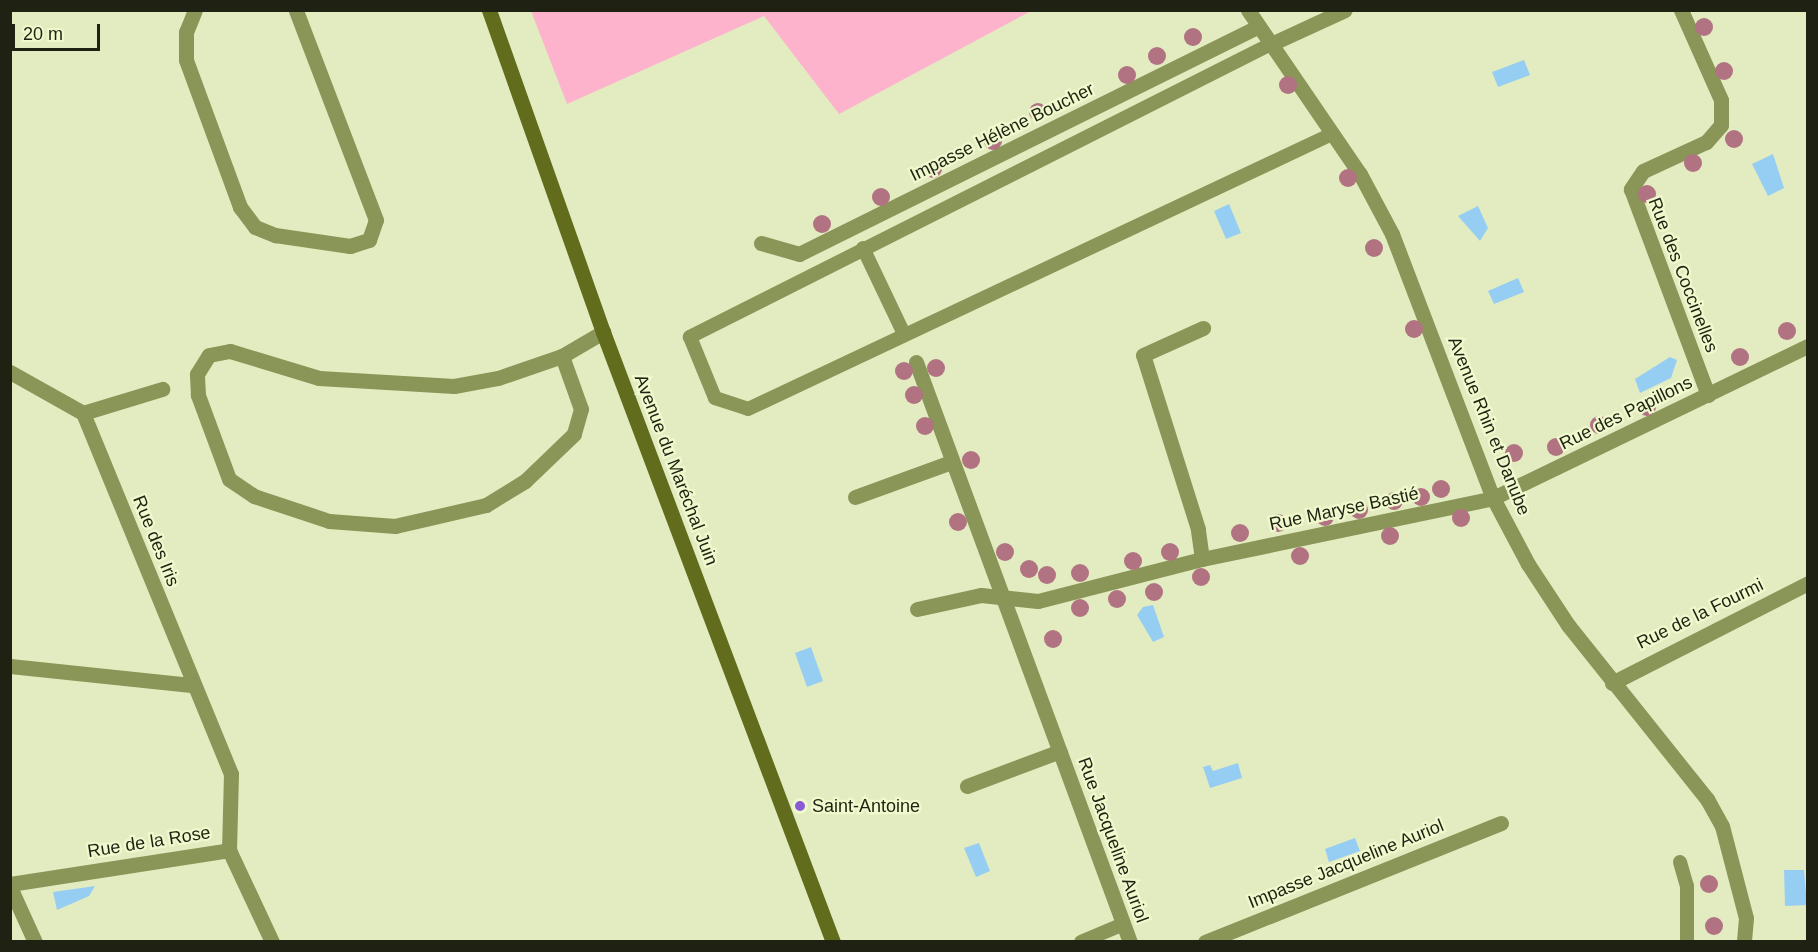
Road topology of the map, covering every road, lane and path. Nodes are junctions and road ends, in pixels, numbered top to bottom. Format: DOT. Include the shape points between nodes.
graph roads {
  1 [pos="195,10"];
  2 [pos="296,10"];
  3 [pos="489,10"];
  4 [pos="1248,10"];
  5 [pos="1345,10"];
  6 [pos="1681,10"];
  7 [pos="1257,27"];
  8 [pos="1271,44"];
  9 [pos="1332,134"];
  10 [pos="762,243"];
  11 [pos="863,248"];
  12 [pos="1203,328"];
  13 [pos="603,332"];
  14 [pos="903,332"];
  15 [pos="1808,346"];
  16 [pos="562,356"];
  17 [pos="916,362"];
  18 [pos="10,372"];
  19 [pos="162,389"];
  20 [pos="1708,395"];
  21 [pos="83,413"];
  22 [pos="951,462"];
  23 [pos="855,497"];
  24 [pos="1493,498"];
  25 [pos="1202,559"];
  26 [pos="1808,583"];
  27 [pos="1008,599"];
  28 [pos="917,609"];
  29 [pos="10,666"];
  30 [pos="1612,683"];
  31 [pos="191,685"];
  32 [pos="1060,751"];
  33 [pos="967,786"];
  34 [pos="1501,823"];
  35 [pos="229,850"];
  36 [pos="1680,862"];
  37 [pos="10,885"];
  38 [pos="1121,925"];
  39 [pos="34,942"];
  40 [pos="272,942"];
  41 [pos="833,942"];
  42 [pos="1081,942"];
  43 [pos="1130,942"];
  44 [pos="1205,942"];
  45 [pos="1687,942"];
  46 [pos="1744,942"];
  1 -- 2 [label="street" via="186,32 186,60 240,207 255,227 275,235 350,246 369,240 376,220"];
  3 -- 13 [label="main road, Avenue du Maréchal Juin"];
  4 -- 7 [label="street, Avenue Rhin et Danube"];
  5 -- 8 [label="street"];
  6 -- 20 [label="street, Rue des Coccinelles" via="1721,100 1721,126 1706,142 1643,171 1631,189"];
  7 -- 8 [label="street, Avenue Rhin et Danube"];
  7 -- 10 [label="street, Impasse Hélène Boucher" via="799,254"];
  8 -- 9 [label="street, Avenue Rhin et Danube"];
  8 -- 11 [label="lane"];
  9 -- 14 [label="lane"];
  9 -- 24 [label="street, Avenue Rhin et Danube" via="1392,234"];
  11 -- 14 [label="lane"];
  11 -- 14 [label="lane" via="690,337 715,398 748,409"];
  12 -- 25 [label="street" via="1143,355 1198,529"];
  13 -- 16 [label="street"];
  13 -- 41 [label="main road, Avenue du Maréchal Juin"];
  15 -- 20 [label="street, Rue des Papillons"];
  16 -- 16 [label="street" via="498,378 399,386 319,378 230,351 209,356 198,374 198,395 229,479 254,496 329,521 395,526 486,505 525,482 574,434 581,409"];
  17 -- 22 [label="street, Rue Jacqueline Auriol"];
  18 -- 21 [label="street"];
  19 -- 21 [label="street"];
  20 -- 24 [label="street, Rue des Papillons"];
  21 -- 31 [label="street, Rue des Iris"];
  22 -- 23 [label="street"];
  22 -- 27 [label="street, Rue Jacqueline Auriol"];
  24 -- 25 [label="street, Rue Maryse Bastié"];
  24 -- 30 [label="street, Avenue Rhin et Danube" via="1534,573"];
  25 -- 27 [label="street, Rue Maryse Bastié" via="1038,601"];
  26 -- 30 [label="street, Rue de la Fourmi"];
  27 -- 28 [label="street" via="981,595"];
  27 -- 32 [label="street, Rue Jacqueline Auriol"];
  29 -- 31 [label="street"];
  30 -- 46 [label="street, Avenue Rhin et Danube" via="1707,799 1722,826 1746,918"];
  31 -- 35 [label="street, Rue des Iris" via="231,774"];
  32 -- 33 [label="street, Rue Jacqueline Auriol"];
  32 -- 38 [label="street, Rue Jacqueline Auriol"];
  34 -- 44 [label="street, Impasse Jacqueline Auriol"];
  35 -- 37 [label="street, Rue de la Rose"];
  35 -- 40 [label="street, Rue de la Rose"];
  36 -- 45 [label="lane" via="1687,886"];
  37 -- 39 [label="street"];
  38 -- 42 [label="lane"];
  38 -- 43 [label="street, Rue Jacqueline Auriol"];
}
